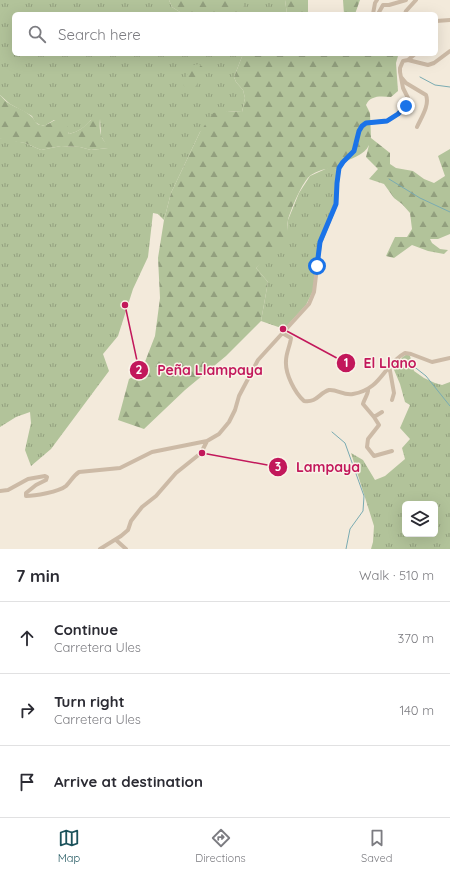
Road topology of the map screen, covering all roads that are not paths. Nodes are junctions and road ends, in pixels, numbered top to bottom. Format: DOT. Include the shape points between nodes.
graph roads {
  1 [pos="377,0"];
  2 [pos="406,0"];
  3 [pos="416,0"];
  4 [pos="375,12"];
  5 [pos="380,12"];
  6 [pos="406,12"];
  7 [pos="450,20"];
  8 [pos="438,21"];
  9 [pos="450,51"];
  10 [pos="413,56"];
  11 [pos="408,60"];
  12 [pos="401,77"];
  13 [pos="417,127"];
  14 [pos="282,333"];
  15 [pos="450,358"];
  16 [pos="389,365"];
  17 [pos="368,389"];
  18 [pos="392,400"];
  19 [pos="382,412"];
  20 [pos="374,417"];
  21 [pos="207,441"];
  22 [pos="392,451"];
  23 [pos="0,490"];
  24 [pos="116,540"];
  25 [pos="100,549"];
  26 [pos="126,549"];
  1 -- 4 [label="street"];
  2 -- 5 [label="street" via="383,5"];
  3 -- 6 [label="street"];
  7 -- 8 [label="street"];
  9 -- 11 [label="street" via="428,65"];
  10 -- 11 [label="street"];
  11 -- 12 [label="street" via="401,64"];
  12 -- 13 [label="street" via="428,99"];
  12 -- 14 [label="street" via="402,88 408,98 406,106 387,121 371,122 362,126 354,151 340,165 336,204 320,242 314,292 309,304"];
  14 -- 17 [label="street" via="290,338 286,368 296,393 304,401 313,401 331,390 347,395"];
  14 -- 21 [label="street" via="258,360 229,422 219,434"];
  15 -- 16 [label="street" via="432,362 405,353"];
  16 -- 17 [label="street" via="383,376"];
  16 -- 18 [label="street" via="394,393"];
  17 -- 20 [label="street" via="363,404"];
  19 -- 20 [label="street"];
  20 -- 22 [label="street" via="379,425 368,438 367,447 374,456"];
  21 -- 23 [label="street" via="152,452 120,468 79,472 65,487 53,491 26,496 26,493 46,480 45,476 28,479 8,490"];
  21 -- 24 [label="street" via="201,453 176,473 156,496 142,507 131,521 128,530"];
  24 -- 25 [label="street"];
  24 -- 26 [label="street"];
}
